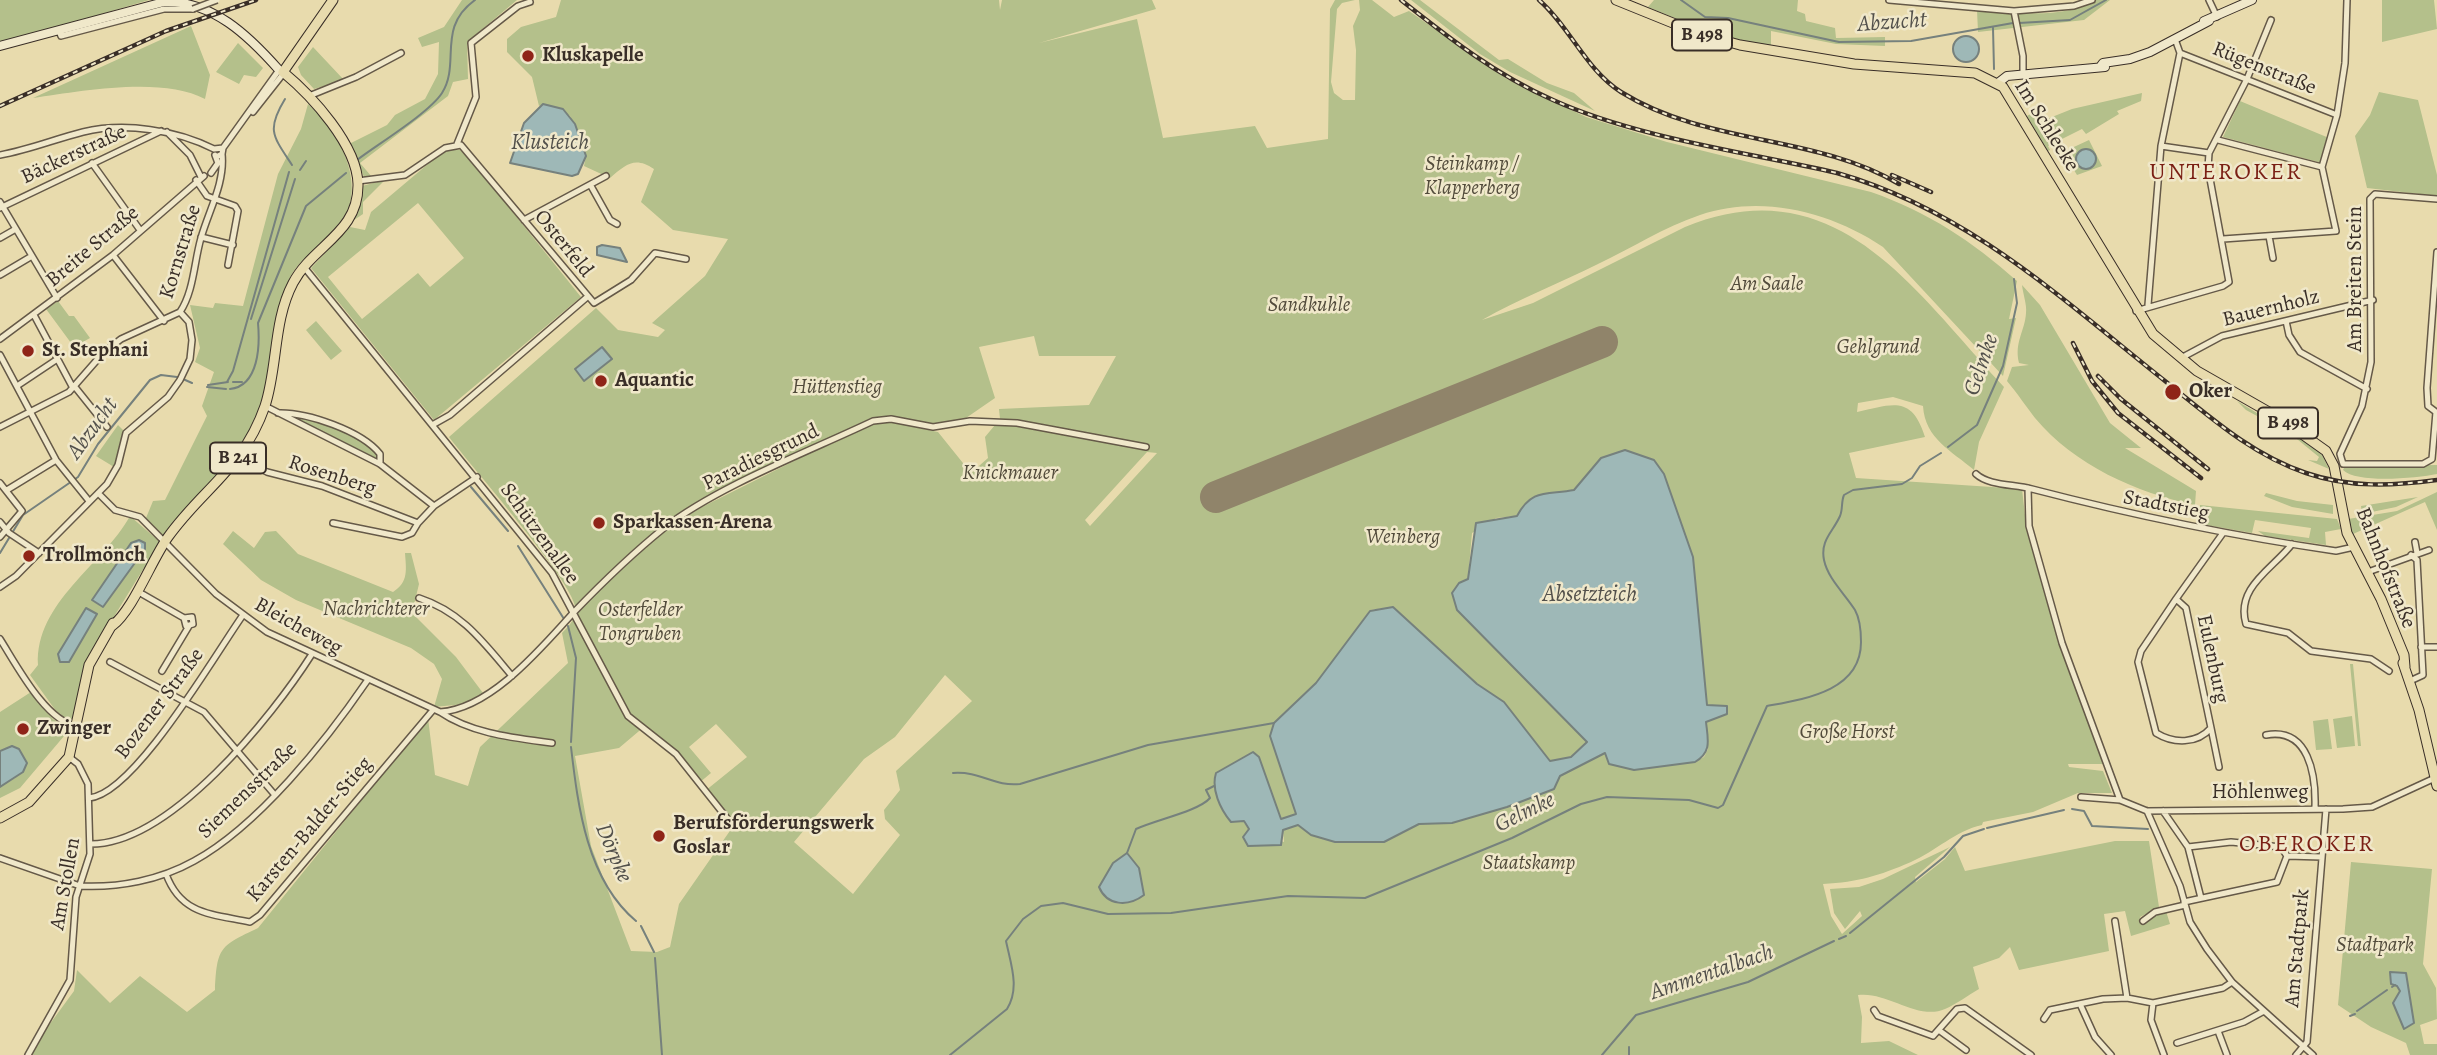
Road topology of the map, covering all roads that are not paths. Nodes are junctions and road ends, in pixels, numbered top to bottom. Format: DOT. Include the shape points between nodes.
graph roads {
  1 [pos="217,0"];
  2 [pos="332,0"];
  3 [pos="1616,0"];
  4 [pos="1889,0"];
  5 [pos="2092,0"];
  6 [pos="2208,0"];
  7 [pos="2252,0"];
  8 [pos="2347,0"];
  9 [pos="530,2"];
  10 [pos="2015,14"];
  11 [pos="2213,19"];
  12 [pos="2271,20"];
  13 [pos="59,31"];
  14 [pos="2175,39"];
  15 [pos="0,46"];
  16 [pos="401,53"];
  17 [pos="2180,53"];
  18 [pos="281,71"];
  19 [pos="2023,75"];
  20 [pos="2247,79"];
  21 [pos="1998,83"];
  22 [pos="309,96"];
  23 [pos="2337,115"];
  24 [pos="164,132"];
  25 [pos="2218,140"];
  26 [pos="457,144"];
  27 [pos="2161,146"];
  28 [pos="221,153"];
  29 [pos="2209,153"];
  30 [pos="0,155"];
  31 [pos="92,163"];
  32 [pos="2322,167"];
  33 [pos="211,173"];
  34 [pos="606,176"];
  35 [pos="200,178"];
  36 [pos="358,183"];
  37 [pos="591,187"];
  38 [pos="214,199"];
  39 [pos="2437,199"];
  40 [pos="1,206"];
  41 [pos="524,220"];
  42 [pos="617,224"];
  43 [pos="15,230"];
  44 [pos="140,230"];
  45 [pos="2269,236"];
  46 [pos="201,237"];
  47 [pos="0,238"];
  48 [pos="2223,239"];
  49 [pos="233,245"];
  50 [pos="2437,252"];
  51 [pos="113,254"];
  52 [pos="32,256"];
  53 [pos="2273,258"];
  54 [pos="685,259"];
  55 [pos="228,265"];
  56 [pos="304,267"];
  57 [pos="0,275"];
  58 [pos="57,298"];
  59 [pos="586,298"];
  60 [pos="2373,300"];
  61 [pos="2149,302"];
  62 [pos="2136,310"];
  63 [pos="180,312"];
  64 [pos="34,315"];
  65 [pos="164,321"];
  66 [pos="2286,321"];
  67 [pos="0,339"];
  68 [pos="0,355"];
  69 [pos="2181,358"];
  70 [pos="56,360"];
  71 [pos="17,386"];
  72 [pos="74,388"];
  73 [pos="2367,389"];
  74 [pos="265,406"];
  75 [pos="2437,411"];
  76 [pos="31,413"];
  77 [pos="278,413"];
  78 [pos="434,424"];
  79 [pos="107,427"];
  80 [pos="0,428"];
  81 [pos="1146,447"];
  82 [pos="238,458"];
  83 [pos="56,460"];
  84 [pos="380,464"];
  85 [pos="1976,474"];
  86 [pos="477,477"];
  87 [pos="0,483"];
  88 [pos="2028,488"];
  89 [pos="8,490"];
  90 [pos="98,494"];
  91 [pos="89,501"];
  92 [pos="434,506"];
  93 [pos="0,522"];
  94 [pos="333,523"];
  95 [pos="418,523"];
  96 [pos="10,533"];
  97 [pos="2223,533"];
  98 [pos="0,537"];
  99 [pos="2415,542"];
  100 [pos="166,543"];
  101 [pos="2292,544"];
  102 [pos="2354,547"];
  103 [pos="2429,550"];
  104 [pos="39,553"];
  105 [pos="2414,554"];
  106 [pos="2368,572"];
  107 [pos="0,587"];
  108 [pos="135,590"];
  109 [pos="419,598"];
  110 [pos="2176,599"];
  111 [pos="575,612"];
  112 [pos="243,615"];
  113 [pos="0,639"];
  114 [pos="2421,647"];
  115 [pos="2437,647"];
  116 [pos="312,654"];
  117 [pos="110,662"];
  118 [pos="2397,669"];
  119 [pos="162,671"];
  120 [pos="512,676"];
  121 [pos="367,681"];
  122 [pos="2410,681"];
  123 [pos="187,701"];
  124 [pos="433,710"];
  125 [pos="440,712"];
  126 [pos="77,726"];
  127 [pos="2211,728"];
  128 [pos="2266,735"];
  129 [pos="552,743"];
  130 [pos="237,750"];
  131 [pos="69,757"];
  132 [pos="2220,767"];
  133 [pos="2436,780"];
  134 [pos="274,794"];
  135 [pos="2081,797"];
  136 [pos="89,798"];
  137 [pos="2120,800"];
  138 [pos="2315,808"];
  139 [pos="2326,809"];
  140 [pos="2147,811"];
  141 [pos="2163,811"];
  142 [pos="0,818"];
  143 [pos="734,827"];
  144 [pos="91,844"];
  145 [pos="2188,847"];
  146 [pos="2287,856"];
  147 [pos="2322,857"];
  148 [pos="0,858"];
  149 [pos="166,874"];
  150 [pos="80,886"];
  151 [pos="2201,898"];
  152 [pos="2185,904"];
  153 [pos="2115,920"];
  154 [pos="2143,921"];
  155 [pos="2232,982"];
  156 [pos="2127,998"];
  157 [pos="2153,1003"];
  158 [pos="2080,1004"];
  159 [pos="1874,1010"];
  160 [pos="2264,1011"];
  161 [pos="2044,1019"];
  162 [pos="1940,1031"];
  163 [pos="2218,1031"];
  164 [pos="2177,1043"];
  165 [pos="2304,1046"];
  166 [pos="1966,1050"];
  167 [pos="28,1055"];
  168 [pos="2031,1055"];
  169 [pos="2111,1055"];
  170 [pos="2164,1055"];
  171 [pos="2227,1055"];
  172 [pos="2296,1055"];
  173 [pos="2313,1055"];
  1 -- 13 [label="street, bridge" via="61,36"];
  2 -- 18 [label="main road"];
  3 -- 21 [label="main road, Im Schleeke / B 498" via="1740,45 1854,64 1975,73"];
  4 -- 10 [label="street"];
  5 -- 10 [label="street"];
  6 -- 11 [label="street"];
  7 -- 11 [label="street"];
  8 -- 23 [label="street"];
  9 -- 26 [label="street" via="518,6 471,43 476,97"];
  10 -- 19 [label="street"];
  11 -- 14 [label="street"];
  12 -- 20 [label="street"];
  13 -- 15 [label="street"];
  13 -- 18 [label="street" via="183,0 218,13"];
  14 -- 17 [label="street"];
  14 -- 19 [label="street" via="2149,53 2114,63"];
  16 -- 22 [label="street"];
  17 -- 20 [label="street, Rügenstraße"];
  17 -- 27 [label="street"];
  18 -- 22 [label="main road"];
  18 -- 28 [label="street"];
  19 -- 21 [label="street" via="2007,76"];
  20 -- 23 [label="street, Rügenstraße"];
  20 -- 25 [label="street"];
  21 -- 62 [label="main road, Im Schleeke / B 498" via="2014,100"];
  22 -- 36 [label="main road" via="348,153"];
  23 -- 32 [label="street"];
  24 -- 28 [label="street"];
  24 -- 30 [label="street" via="85,132"];
  24 -- 31 [label="street, Bäckerstraße"];
  24 -- 35 [label="street" via="190,155"];
  25 -- 29 [label="street"];
  25 -- 32 [label="street"];
  26 -- 36 [label="street" via="405,175"];
  26 -- 41 [label="street, Osterfeld"];
  27 -- 29 [label="street"];
  27 -- 61 [label="street"];
  28 -- 33 [label="street"];
  28 -- 38 [label="street, Kornstraße" via="222,178"];
  29 -- 48 [label="street"];
  31 -- 40 [label="street, Bäckerstraße"];
  31 -- 44 [label="street"];
  32 -- 45 [label="street" via="2336,229 2333,233"];
  34 -- 37 [label="street"];
  35 -- 38 [label="street" via="206,197"];
  35 -- 44 [label="street, Breite Straße"];
  36 -- 56 [label="main road, B 241" via="349,220"];
  37 -- 41 [label="street"];
  37 -- 42 [label="street"];
  38 -- 46 [label="street, Kornstraße"];
  38 -- 49 [label="street" via="238,211"];
  39 -- 60 [label="street, Am Breiten Stein" via="2371,197"];
  40 -- 43 [label="street"];
  41 -- 59 [label="street, Osterfeld"];
  43 -- 47 [label="street"];
  43 -- 52 [label="street"];
  44 -- 51 [label="street, Breite Straße"];
  45 -- 48 [label="street"];
  45 -- 53 [label="street"];
  46 -- 49 [label="street"];
  46 -- 63 [label="street, Kornstraße" via="188,298"];
  48 -- 61 [label="street" via="2227,285"];
  49 -- 55 [label="street"];
  50 -- 75 [label="street" via="2427,388 2428,405"];
  51 -- 58 [label="street, Breite Straße"];
  51 -- 65 [label="street"];
  52 -- 57 [label="street"];
  52 -- 58 [label="street"];
  54 -- 59 [label="street" via="655,253 631,280 597,303"];
  56 -- 74 [label="main road, B 241" via="284,306"];
  56 -- 78 [label="street, Schützenallee"];
  58 -- 64 [label="street, Breite Straße"];
  59 -- 78 [label="street, Osterfeld"];
  60 -- 66 [label="street, Bauernholz"];
  60 -- 73 [label="street, Am Breiten Stein"];
  61 -- 62 [label="street"];
  62 -- 69 [label="main road, Bahnhofstraße / B 498" via="2153,334"];
  63 -- 65 [label="street, Kornstraße"];
  63 -- 90 [label="street" via="189,322 192,340 181,378 127,433 118,465"];
  64 -- 67 [label="street, Breite Straße"];
  64 -- 70 [label="street"];
  65 -- 72 [label="street, Kornstraße" via="113,344"];
  66 -- 69 [label="street, Bauernholz" via="2222,336"];
  66 -- 73 [label="street" via="2300,352"];
  68 -- 71 [label="street"];
  69 -- 102 [label="main road, Bahnhofstraße / B 498" via="2326,451"];
  70 -- 71 [label="street"];
  70 -- 72 [label="street"];
  71 -- 76 [label="street"];
  72 -- 76 [label="street, Kornstraße"];
  72 -- 79 [label="street"];
  73 -- 75 [label="street, Am Breiten Stein" via="2340,454 2343,464 2430,462"];
  74 -- 77 [label="street"];
  74 -- 82 [label="main road, B 241"];
  76 -- 80 [label="street, Kornstraße"];
  76 -- 83 [label="street"];
  77 -- 84 [label="street"];
  77 -- 84 [label="street" via="295,412 363,438 380,454"];
  78 -- 86 [label="street, Schützenallee"];
  81 -- 111 [label="street, Paradiesgrund" via="1060,429 995,422 933,427 891,419 873,421 675,520"];
  82 -- 95 [label="street, Rosenberg"];
  82 -- 100 [label="main road, B 241"];
  83 -- 89 [label="street"];
  83 -- 91 [label="street"];
  84 -- 92 [label="street"];
  85 -- 88 [label="street, Stadtstieg"];
  86 -- 92 [label="street, Rosenberg"];
  86 -- 111 [label="street, Schützenallee" via="552,573"];
  87 -- 89 [label="street"];
  88 -- 97 [label="street, Stadtstieg"];
  88 -- 137 [label="street" via="2029,526 2062,643"];
  89 -- 96 [label="street" via="22,511"];
  90 -- 91 [label="street"];
  90 -- 100 [label="street, Bleicheweg" via="116,510 140,517"];
  91 -- 104 [label="street"];
  92 -- 95 [label="street, Rosenberg"];
  93 -- 96 [label="street"];
  94 -- 95 [label="street, Rosenberg" via="402,537 412,533"];
  96 -- 98 [label="street"];
  96 -- 104 [label="street"];
  97 -- 101 [label="street, Stadtstieg"];
  97 -- 110 [label="street, Eulenburg"];
  99 -- 105 [label="street"];
  100 -- 108 [label="main road, B 241"];
  100 -- 112 [label="street, Bleicheweg" via="202,582"];
  101 -- 102 [label="street, Stadtstieg" via="2341,551"];
  101 -- 118 [label="street" via="2255,582 2245,603 2246,624 2288,634 2314,652 2371,659"];
  102 -- 106 [label="main road, Bahnhofstraße / B 498"];
  103 -- 105 [label="street"];
  104 -- 107 [label="street"];
  105 -- 106 [label="street"];
  105 -- 114 [label="street"];
  106 -- 118 [label="main road, Bahnhofstraße / B 498" via="2398,645"];
  108 -- 119 [label="street" via="184,618 189,626"];
  108 -- 126 [label="main road, B 241" via="98,647"];
  109 -- 120 [label="street" via="463,620"];
  110 -- 127 [label="street, Eulenburg" via="2186,608"];
  110 -- 127 [label="street, Eulenburg" via="2138,662 2153,724 2156,733 2165,738 2193,741"];
  111 -- 120 [label="street, Paradiesgrund"];
  111 -- 143 [label="street, Schützenallee" via="628,716 676,754"];
  112 -- 116 [label="street, Bleicheweg"];
  112 -- 123 [label="street, Bozener Straße"];
  113 -- 126 [label="street" via="53,713 62,722"];
  114 -- 115 [label="street"];
  114 -- 122 [label="street" via="2423,675"];
  116 -- 121 [label="street, Bleicheweg"];
  116 -- 130 [label="street"];
  117 -- 123 [label="street"];
  118 -- 122 [label="main road, Bahnhofstraße / B 498"];
  120 -- 125 [label="street, Paradiesgrund" via="467,706"];
  121 -- 124 [label="street, Bleicheweg"];
  121 -- 134 [label="street, Siemensstraße" via="330,732"];
  122 -- 133 [label="main road, Bahnhofstraße / B 498"];
  123 -- 130 [label="street" via="204,712"];
  123 -- 136 [label="street, Bozener Straße" via="116,786"];
  124 -- 125 [label="street, Bleicheweg"];
  124 -- 149 [label="street, Karsten-Balder-Stieg" via="250,922 187,906"];
  125 -- 129 [label="street" via="504,736"];
  126 -- 131 [label="main road, B 241"];
  127 -- 132 [label="street, Eulenburg"];
  128 -- 138 [label="street" via="2289,736 2305,750"];
  130 -- 134 [label="street"];
  130 -- 144 [label="street" via="158,823 122,839"];
  131 -- 136 [label="street, Am Stollen" via="86,779"];
  131 -- 142 [label="main road, B 241" via="29,802"];
  133 -- 139 [label="street, Höhlenweg" via="2408,788 2372,807"];
  134 -- 149 [label="street, Siemensstraße" via="218,846"];
  135 -- 137 [label="street, Höhlenweg"];
  136 -- 144 [label="street, Am Stollen"];
  137 -- 140 [label="street, Höhlenweg"];
  138 -- 139 [label="street, Höhlenweg"];
  138 -- 141 [label="street, Höhlenweg"];
  139 -- 147 [label="street, Am Stadtpark"];
  140 -- 141 [label="street, Höhlenweg"];
  140 -- 152 [label="street"];
  141 -- 145 [label="street"];
  144 -- 150 [label="street, Am Stollen"];
  145 -- 146 [label="street" via="2231,842 2281,847"];
  145 -- 151 [label="street"];
  146 -- 147 [label="street"];
  146 -- 151 [label="street" via="2277,882"];
  147 -- 165 [label="street, Am Stadtpark"];
  148 -- 150 [label="street"];
  149 -- 150 [label="street, Siemensstraße" via="124,884"];
  150 -- 167 [label="street, Am Stollen" via="70,980"];
  151 -- 152 [label="street"];
  152 -- 154 [label="street" via="2155,912"];
  152 -- 155 [label="street" via="2193,929"];
  153 -- 156 [label="street"];
  155 -- 157 [label="street"];
  155 -- 160 [label="street"];
  156 -- 157 [label="street"];
  156 -- 158 [label="street"];
  157 -- 170 [label="street" via="2151,1020"];
  158 -- 161 [label="street" via="2050,1010"];
  158 -- 169 [label="street" via="2095,1037"];
  159 -- 162 [label="street" via="1878,1016 1925,1034 1933,1036"];
  160 -- 163 [label="street"];
  160 -- 165 [label="street"];
  162 -- 166 [label="street"];
  162 -- 168 [label="street" via="1957,1009 1969,1009"];
  163 -- 164 [label="street"];
  163 -- 171 [label="street"];
  165 -- 172 [label="street"];
  165 -- 173 [label="street"];
}
